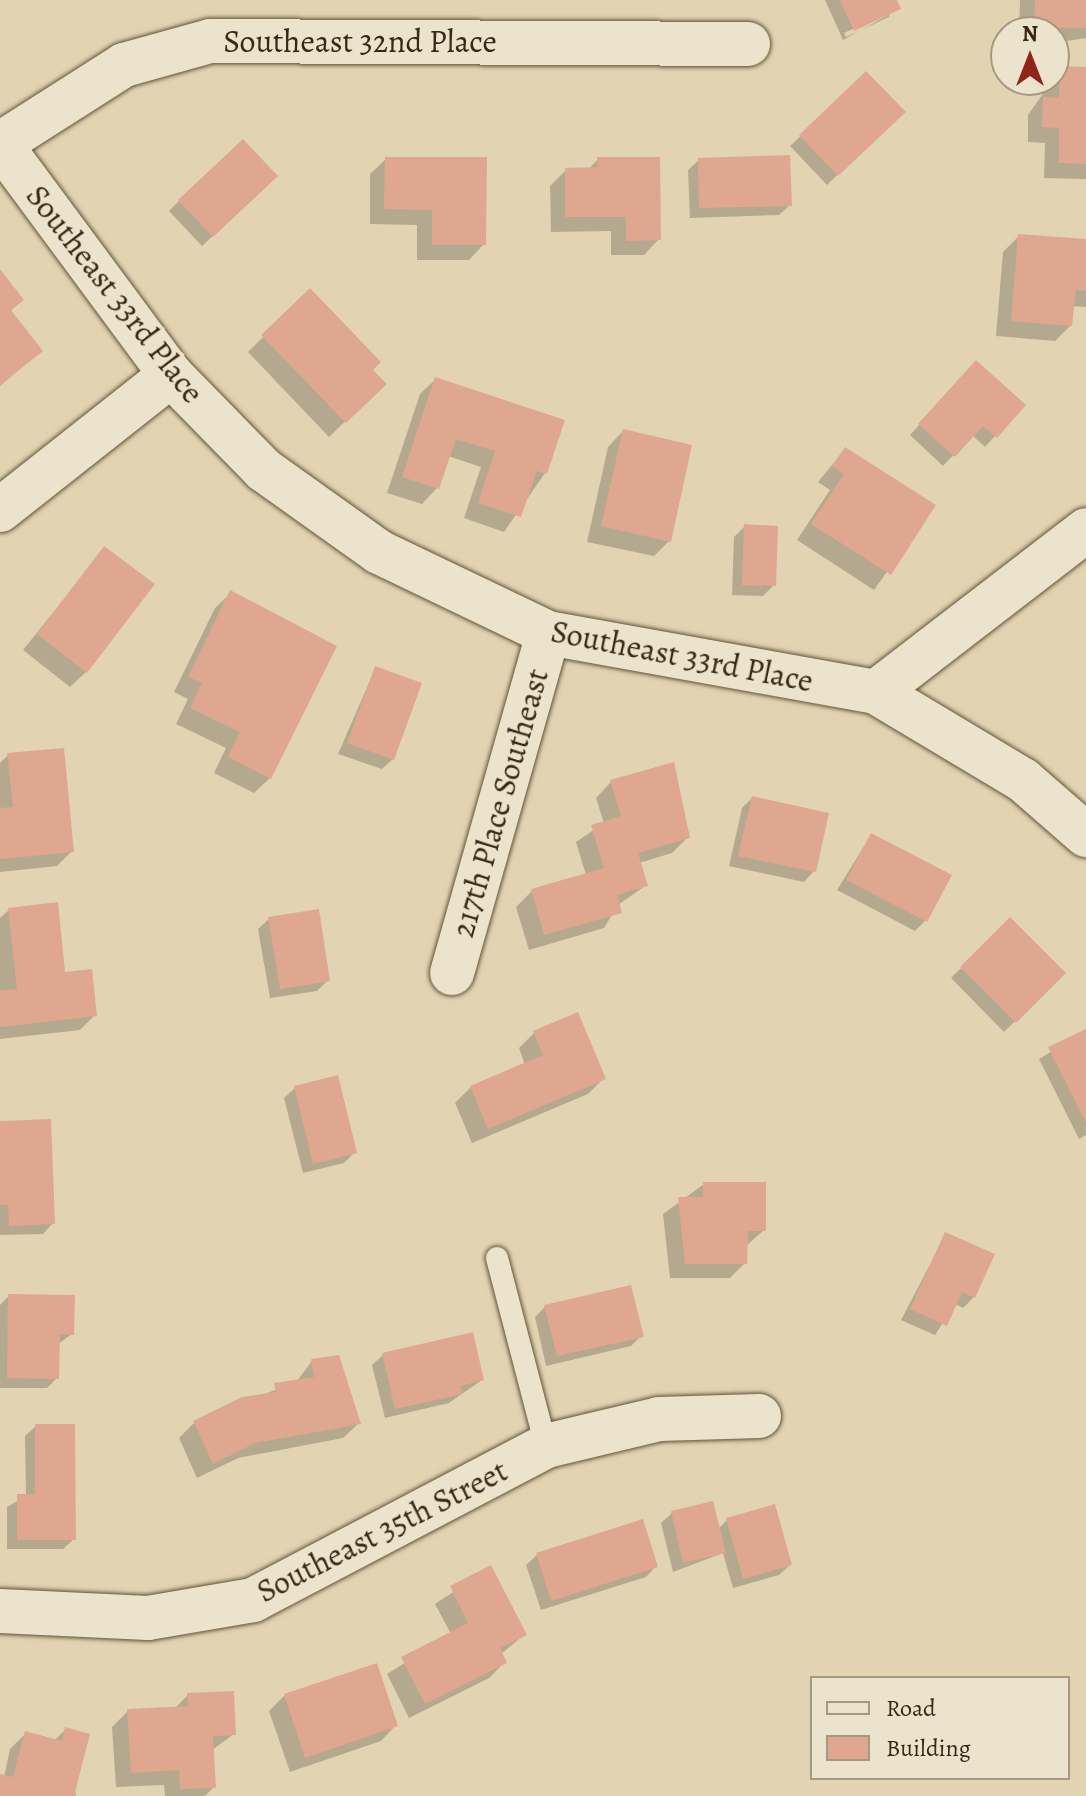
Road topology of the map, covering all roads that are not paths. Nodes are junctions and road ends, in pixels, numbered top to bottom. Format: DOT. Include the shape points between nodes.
graph roads {
  1 [pos="748,44"];
  2 [pos="0,144"];
  3 [pos="171,375"];
  4 [pos="0,510"];
  5 [pos="1086,530"];
  6 [pos="548,633"];
  7 [pos="876,692"];
  8 [pos="1086,835"];
  9 [pos="452,973"];
  10 [pos="497,1258"];
  11 [pos="759,1416"];
  12 [pos="546,1446"];
  13 [pos="0,1611"];
  1 -- 2 [label="street, Southeast 32nd Place" via="210,41 124,65"];
  2 -- 3 [label="street, Southeast 33rd Place"];
  3 -- 4 [label="street"];
  3 -- 6 [label="street, Southeast 33rd Place" via="313,509 458,596"];
  5 -- 7 [label="street"];
  6 -- 7 [label="street, Southeast 33rd Place"];
  6 -- 9 [label="street, 217th Place Southeast"];
  7 -- 8 [label="street, Southeast 33rd Place" via="1023,780"];
  10 -- 12 [label="lane"];
  11 -- 12 [label="street, Southeast 35th Street" via="659,1419"];
  12 -- 13 [label="street, Southeast 35th Street" via="253,1600 148,1618"];
}
